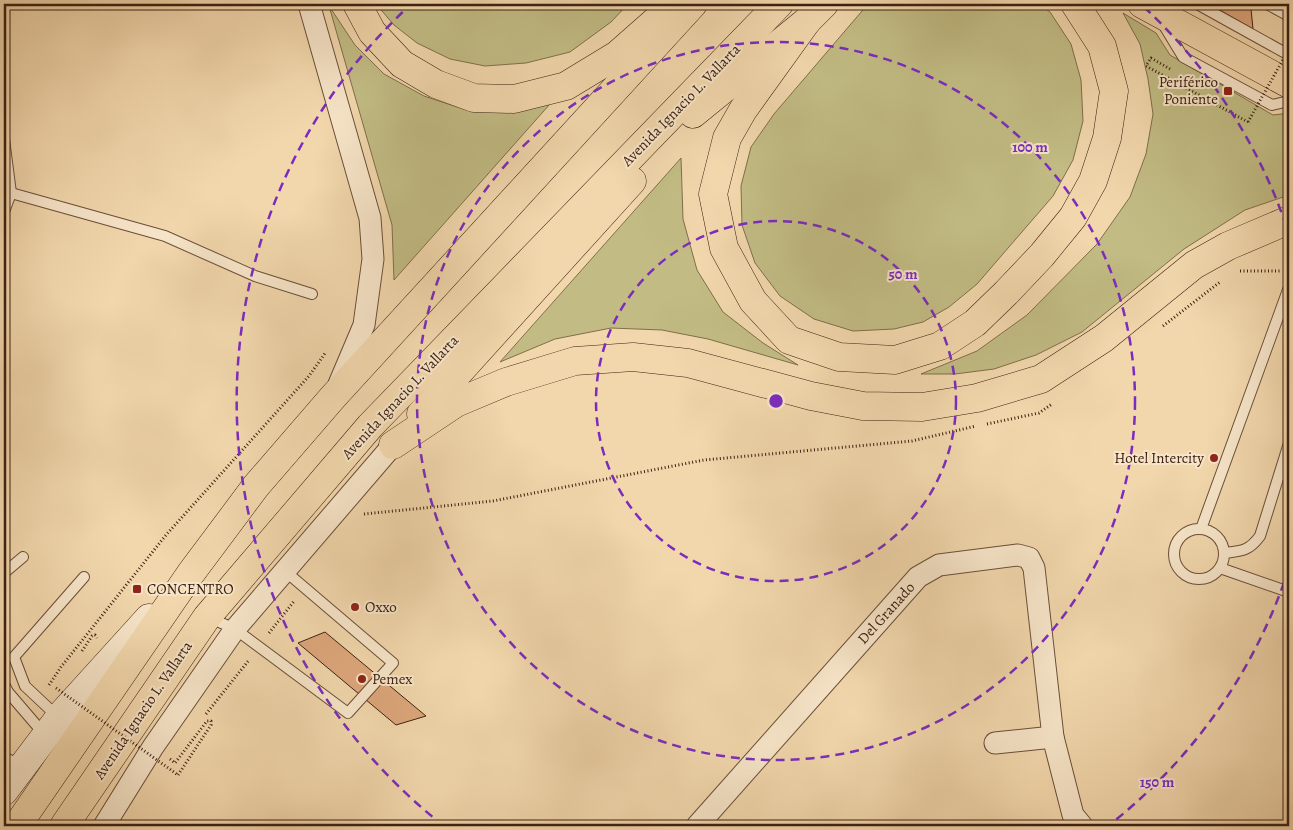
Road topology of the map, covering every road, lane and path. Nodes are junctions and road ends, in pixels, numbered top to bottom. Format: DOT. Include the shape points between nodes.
graph roads {
  1 [pos="309,4"];
  2 [pos="357,4"];
  3 [pos="675,4"];
  4 [pos="693,4"];
  5 [pos="779,4"];
  6 [pos="1074,4"];
  7 [pos="1197,4"];
  8 [pos="1267,4"];
  9 [pos="1149,7"];
  10 [pos="816,12"];
  11 [pos="1289,16"];
  12 [pos="1289,49"];
  13 [pos="1289,55"];
  14 [pos="1176,72"];
  15 [pos="1289,84"];
  16 [pos="1289,101"];
  17 [pos="4,140"];
  18 [pos="11,193"];
  19 [pos="4,212"];
  20 [pos="1286,225"];
  21 [pos="1234,271"];
  22 [pos="1282,271"];
  23 [pos="1227,277"];
  24 [pos="1289,287"];
  25 [pos="312,294"];
  26 [pos="1158,330"];
  27 [pos="329,348"];
  28 [pos="333,397"];
  29 [pos="1055,402"];
  30 [pos="1289,443"];
  31 [pos="393,445"];
  32 [pos="359,520"];
  33 [pos="1201,529"];
  34 [pos="1224,553"];
  35 [pos="23,557"];
  36 [pos="1220,568"];
  37 [pos="285,571"];
  38 [pos="4,573"];
  39 [pos="191,573"];
  40 [pos="84,577"];
  41 [pos="304,588"];
  42 [pos="1289,592"];
  43 [pos="207,617"];
  44 [pos="235,629"];
  45 [pos="258,647"];
  46 [pos="4,684"];
  47 [pos="56,688"];
  48 [pos="40,699"];
  49 [pos="53,727"];
  50 [pos="194,730"];
  51 [pos="1053,737"];
  52 [pos="995,743"];
  53 [pos="176,752"];
  54 [pos="171,760"];
  55 [pos="14,761"];
  56 [pos="175,762"];
  57 [pos="4,791"];
  58 [pos="701,825"];
  59 [pos="17,826"];
  60 [pos="64,826"];
  61 [pos="104,826"];
  62 [pos="1082,826"];
  1 -- 28 [label="street" via="370,218 374,259 364,325"];
  2 -- 3 [label="highway" via="372,32 402,64 436,84 474,98 514,99 566,86 617,55"];
  4 -- 28 [label="highway"];
  5 -- 43 [label="highway, Avenida Ignacio L. Vallarta" via="370,426"];
  6 -- 10 [label="highway" via="1102,46 1114,92 1107,138 1093,181 1073,217 1042,255 975,323 940,346 895,360 839,357 789,340 753,301 724,248 713,194 727,138 743,110"];
  7 -- 13 [label="lane"];
  8 -- 11 [label="lane"];
  9 -- 15 [label="highway"];
  9 -- 16 [label="lane" via="1183,57 1272,104"];
  10 -- 31 [label="highway" via="694,113"];
  12 -- 14 [label="path, bridge" via="1248,122 1146,66 1151,58"];
  17 -- 18 [label="lane"];
  18 -- 19 [label="lane"];
  18 -- 25 [label="lane" via="165,236 255,276"];
  20 -- 31 [label="highway" via="1228,246 1194,265 1104,338 1041,379 978,398 922,406 862,406 810,396 688,363 633,357 575,361 506,382 456,403"];
  21 -- 22 [label="path"];
  23 -- 26 [label="path"];
  24 -- 33 [label="lane"];
  27 -- 48 [label="path" via="309,376 166,535 61,667"];
  28 -- 39 [label="highway" via="256,486"];
  29 -- 32 [label="path" via="1039,413 912,440 704,460 493,501 365,514"];
  30 -- 34 [label="lane" via="1260,536 1253,546"];
  31 -- 37 [label="street, Avenida Ignacio L. Vallarta"];
  33 -- 34 [label="lane" via="1217,537"];
  33 -- 36 [label="lane" via="1186,532 1176,543 1174,558 1181,572 1194,579 1208,578"];
  34 -- 36 [label="lane"];
  35 -- 38 [label="lane"];
  36 -- 42 [label="lane"];
  37 -- 41 [label="lane"];
  37 -- 44 [label="street, Avenida Ignacio L. Vallarta"];
  39 -- 49 [label="street"];
  39 -- 59 [label="highway"];
  40 -- 48 [label="lane" via="14,657 25,686"];
  41 -- 45 [label="path"];
  41 -- 45 [label="lane" via="393,663 348,713"];
  43 -- 44 [label="lane"];
  43 -- 60 [label="highway, Avenida Ignacio L. Vallarta"];
  44 -- 45 [label="lane"];
  44 -- 61 [label="street, Avenida Ignacio L. Vallarta" via="153,747"];
  45 -- 50 [label="path"];
  46 -- 49 [label="lane" via="8,692"];
  47 -- 56 [label="path, bridge" via="178,775 211,721 207,721"];
  48 -- 49 [label="lane"];
  49 -- 55 [label="street"];
  51 -- 52 [label="street"];
  51 -- 58 [label="street, Del Granado" via="1034,568 1029,558 1018,555 939,565 918,577"];
  51 -- 62 [label="street, Del Granado" via="1073,815"];
  53 -- 54 [label="path"];
  55 -- 57 [label="street"];
}
